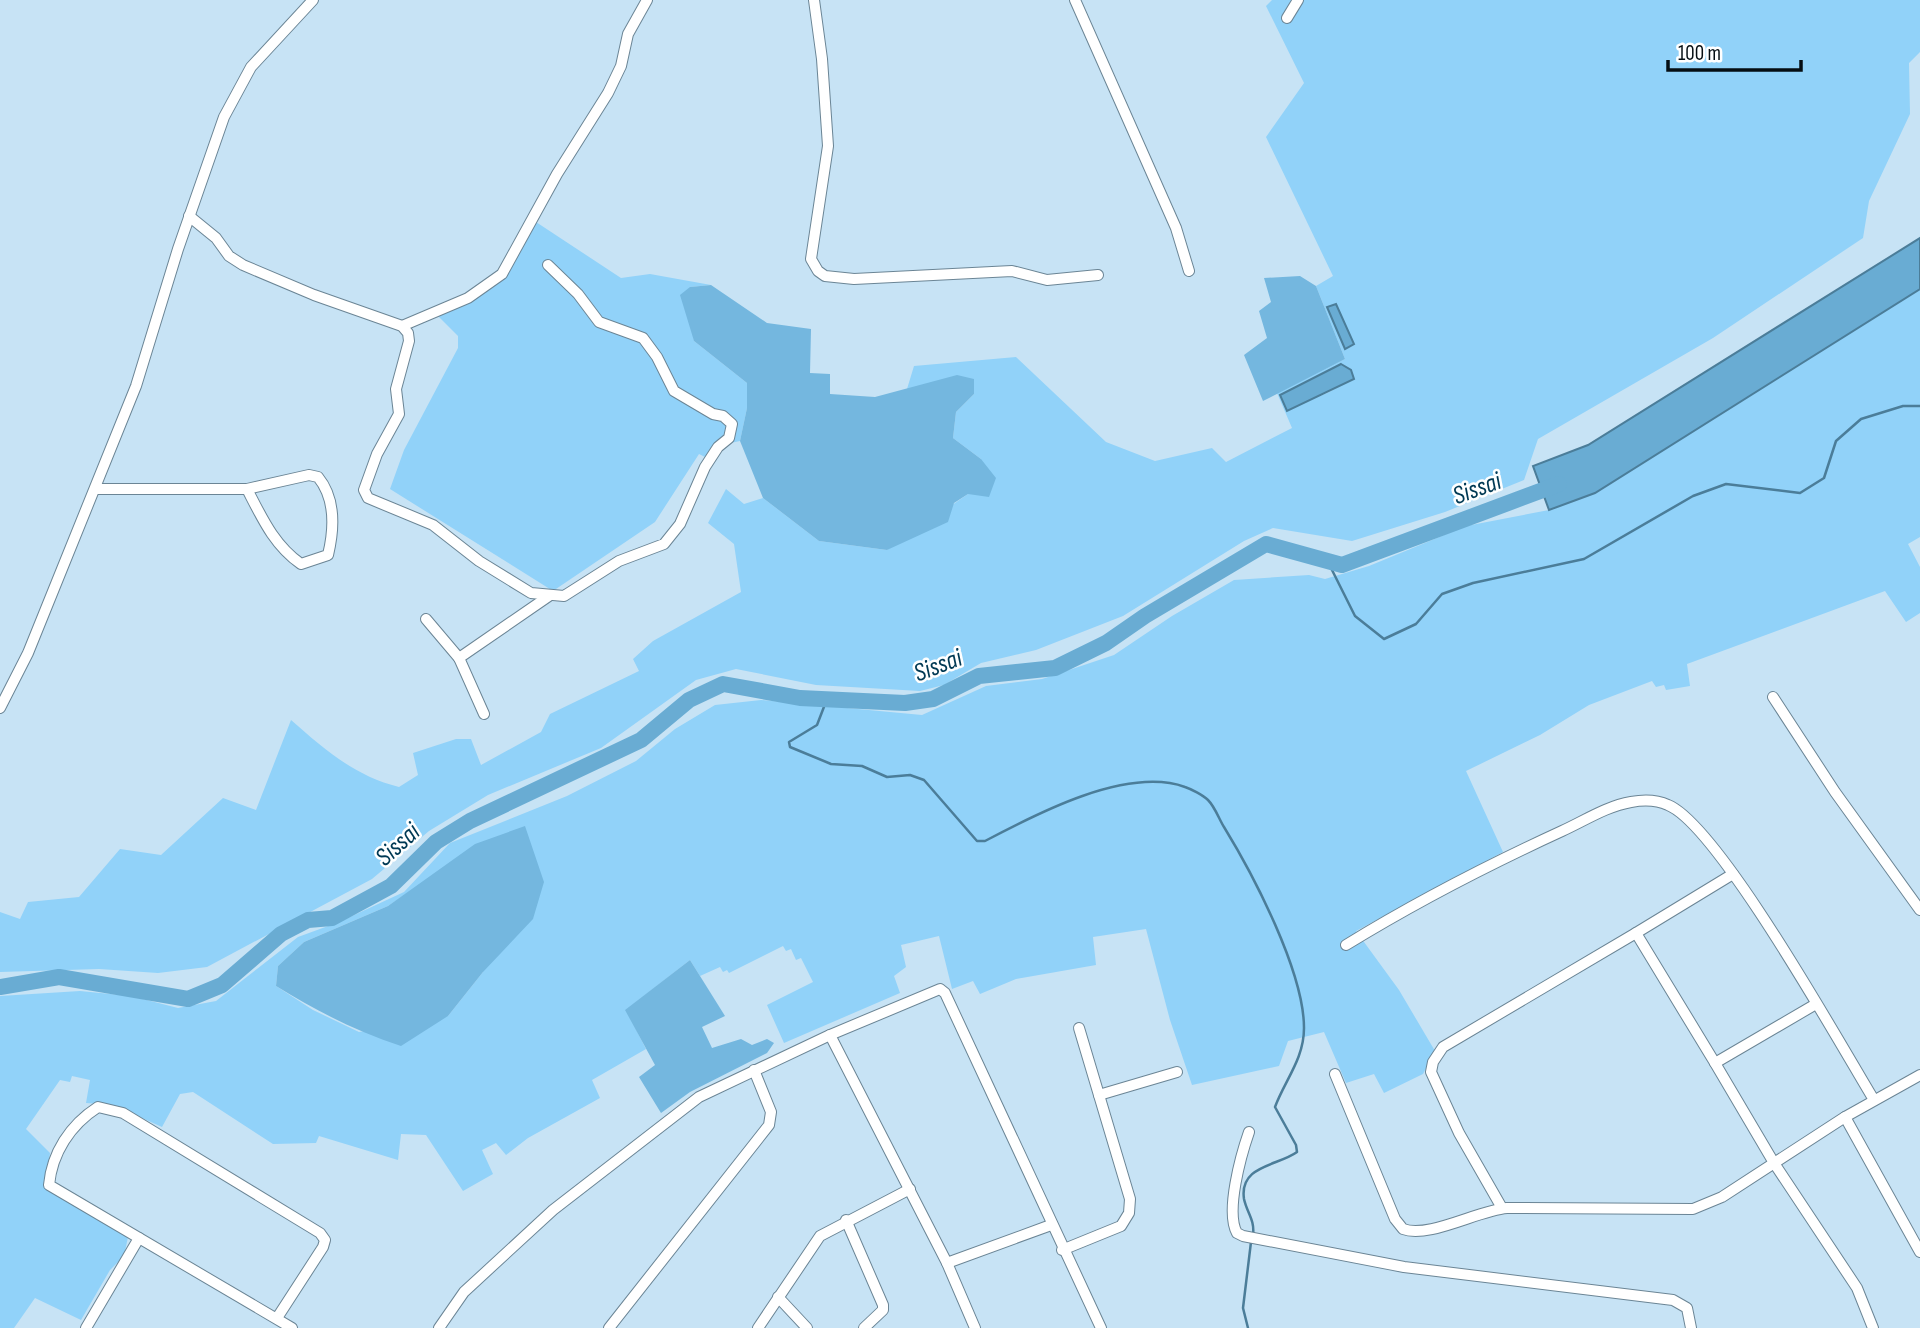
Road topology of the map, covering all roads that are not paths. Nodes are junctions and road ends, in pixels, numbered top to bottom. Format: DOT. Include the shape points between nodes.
graph roads {
  1 [pos="313,0"];
  2 [pos="647,0"];
  3 [pos="814,0"];
  4 [pos="1075,0"];
  5 [pos="1298,0"];
  6 [pos="1287,18"];
  7 [pos="188,216"];
  8 [pos="548,265"];
  9 [pos="1189,271"];
  10 [pos="1098,275"];
  11 [pos="402,326"];
  12 [pos="96,489"];
  13 [pos="247,489"];
  14 [pos="549,596"];
  15 [pos="426,620"];
  16 [pos="459,658"];
  17 [pos="1773,697"];
  18 [pos="0,708"];
  19 [pos="484,714"];
  20 [pos="1733,874"];
  21 [pos="1920,910"];
  22 [pos="1636,933"];
  23 [pos="1346,945"];
  24 [pos="1816,1004"];
  25 [pos="1079,1028"];
  26 [pos="830,1035"];
  27 [pos="1716,1063"];
  28 [pos="754,1070"];
  29 [pos="1177,1072"];
  30 [pos="1335,1074"];
  31 [pos="1917,1077"];
  32 [pos="1920,1089"];
  33 [pos="1099,1095"];
  34 [pos="1874,1100"];
  35 [pos="1844,1117"];
  36 [pos="1249,1132"];
  37 [pos="1774,1163"];
  38 [pos="910,1189"];
  39 [pos="1502,1208"];
  40 [pos="846,1220"];
  41 [pos="1051,1225"];
  42 [pos="139,1238"];
  43 [pos="1062,1250"];
  44 [pos="1920,1252"];
  45 [pos="947,1263"];
  46 [pos="778,1297"];
  47 [pos="276,1318"];
  48 [pos="88,1327"];
  49 [pos="292,1328"];
  50 [pos="439,1328"];
  51 [pos="609,1328"];
  52 [pos="758,1328"];
  53 [pos="807,1328"];
  54 [pos="864,1328"];
  55 [pos="975,1328"];
  56 [pos="1101,1328"];
  57 [pos="1691,1328"];
  58 [pos="1873,1328"];
  1 -- 7 [label="street" via="251,67 224,117"];
  2 -- 11 [label="street" via="628,34 621,66 608,93 502,274 468,298"];
  3 -- 10 [label="street" via="828,146 811,260 818,271 855,279 1012,271 1047,280"];
  4 -- 9 [label="street" via="1176,228"];
  5 -- 6 [label="street"];
  7 -- 11 [label="street" via="243,265 314,296"];
  7 -- 12 [label="street" via="136,386"];
  8 -- 14 [label="street" via="599,322 643,338 674,391 730,420 733,431 705,467 680,524 664,544 619,561 573,593"];
  11 -- 14 [label="street" via="409,341 396,389 399,414 377,454 366,495 373,502 433,525 507,579 531,593"];
  12 -- 13 [label="street"];
  12 -- 18 [label="street" via="28,653"];
  13 -- 13 [label="street" via="318,477 325,485 334,527 328,555 301,564 287,554 269,532"];
  14 -- 16 [label="street"];
  15 -- 16 [label="street"];
  16 -- 19 [label="street"];
  17 -- 21 [label="street"];
  20 -- 22 [label="street"];
  20 -- 23 [label="street" via="1684,815 1659,802 1631,802 1456,880"];
  20 -- 24 [label="street"];
  22 -- 27 [label="street"];
  22 -- 39 [label="street" via="1443,1047 1433,1062 1431,1072"];
  24 -- 27 [label="street"];
  24 -- 34 [label="street"];
  25 -- 33 [label="street"];
  26 -- 28 [label="street"];
  26 -- 38 [label="street"];
  26 -- 41 [label="street" via="932,990 942,990"];
  27 -- 37 [label="street"];
  28 -- 50 [label="street" via="699,1097 562,1202 464,1292"];
  28 -- 51 [label="street" via="771,1112 769,1125"];
  29 -- 33 [label="street"];
  30 -- 39 [label="street" via="1403,1229 1426,1230"];
  31 -- 32 [label="street"];
  31 -- 34 [label="street"];
  33 -- 43 [label="street" via="1130,1199 1129,1213 1121,1226"];
  34 -- 35 [label="street"];
  35 -- 37 [label="street"];
  35 -- 44 [label="street"];
  36 -- 57 [label="street" via="1232,1218 1237,1233 1243,1236 1404,1267 1673,1300 1687,1308"];
  37 -- 39 [label="street" via="1722,1197 1693,1209"];
  37 -- 58 [label="street" via="1857,1288"];
  38 -- 40 [label="street"];
  38 -- 45 [label="street"];
  40 -- 46 [label="street" via="820,1236"];
  40 -- 54 [label="street" via="883,1305"];
  41 -- 43 [label="street"];
  41 -- 45 [label="street"];
  42 -- 47 [label="street"];
  42 -- 47 [label="street" via="49,1185 51,1160 81,1118 98,1107 123,1113 324,1238 323,1247"];
  42 -- 48 [label="street"];
  43 -- 56 [label="street"];
  45 -- 55 [label="street"];
  46 -- 52 [label="street"];
  46 -- 53 [label="street"];
  47 -- 49 [label="street"];
}
